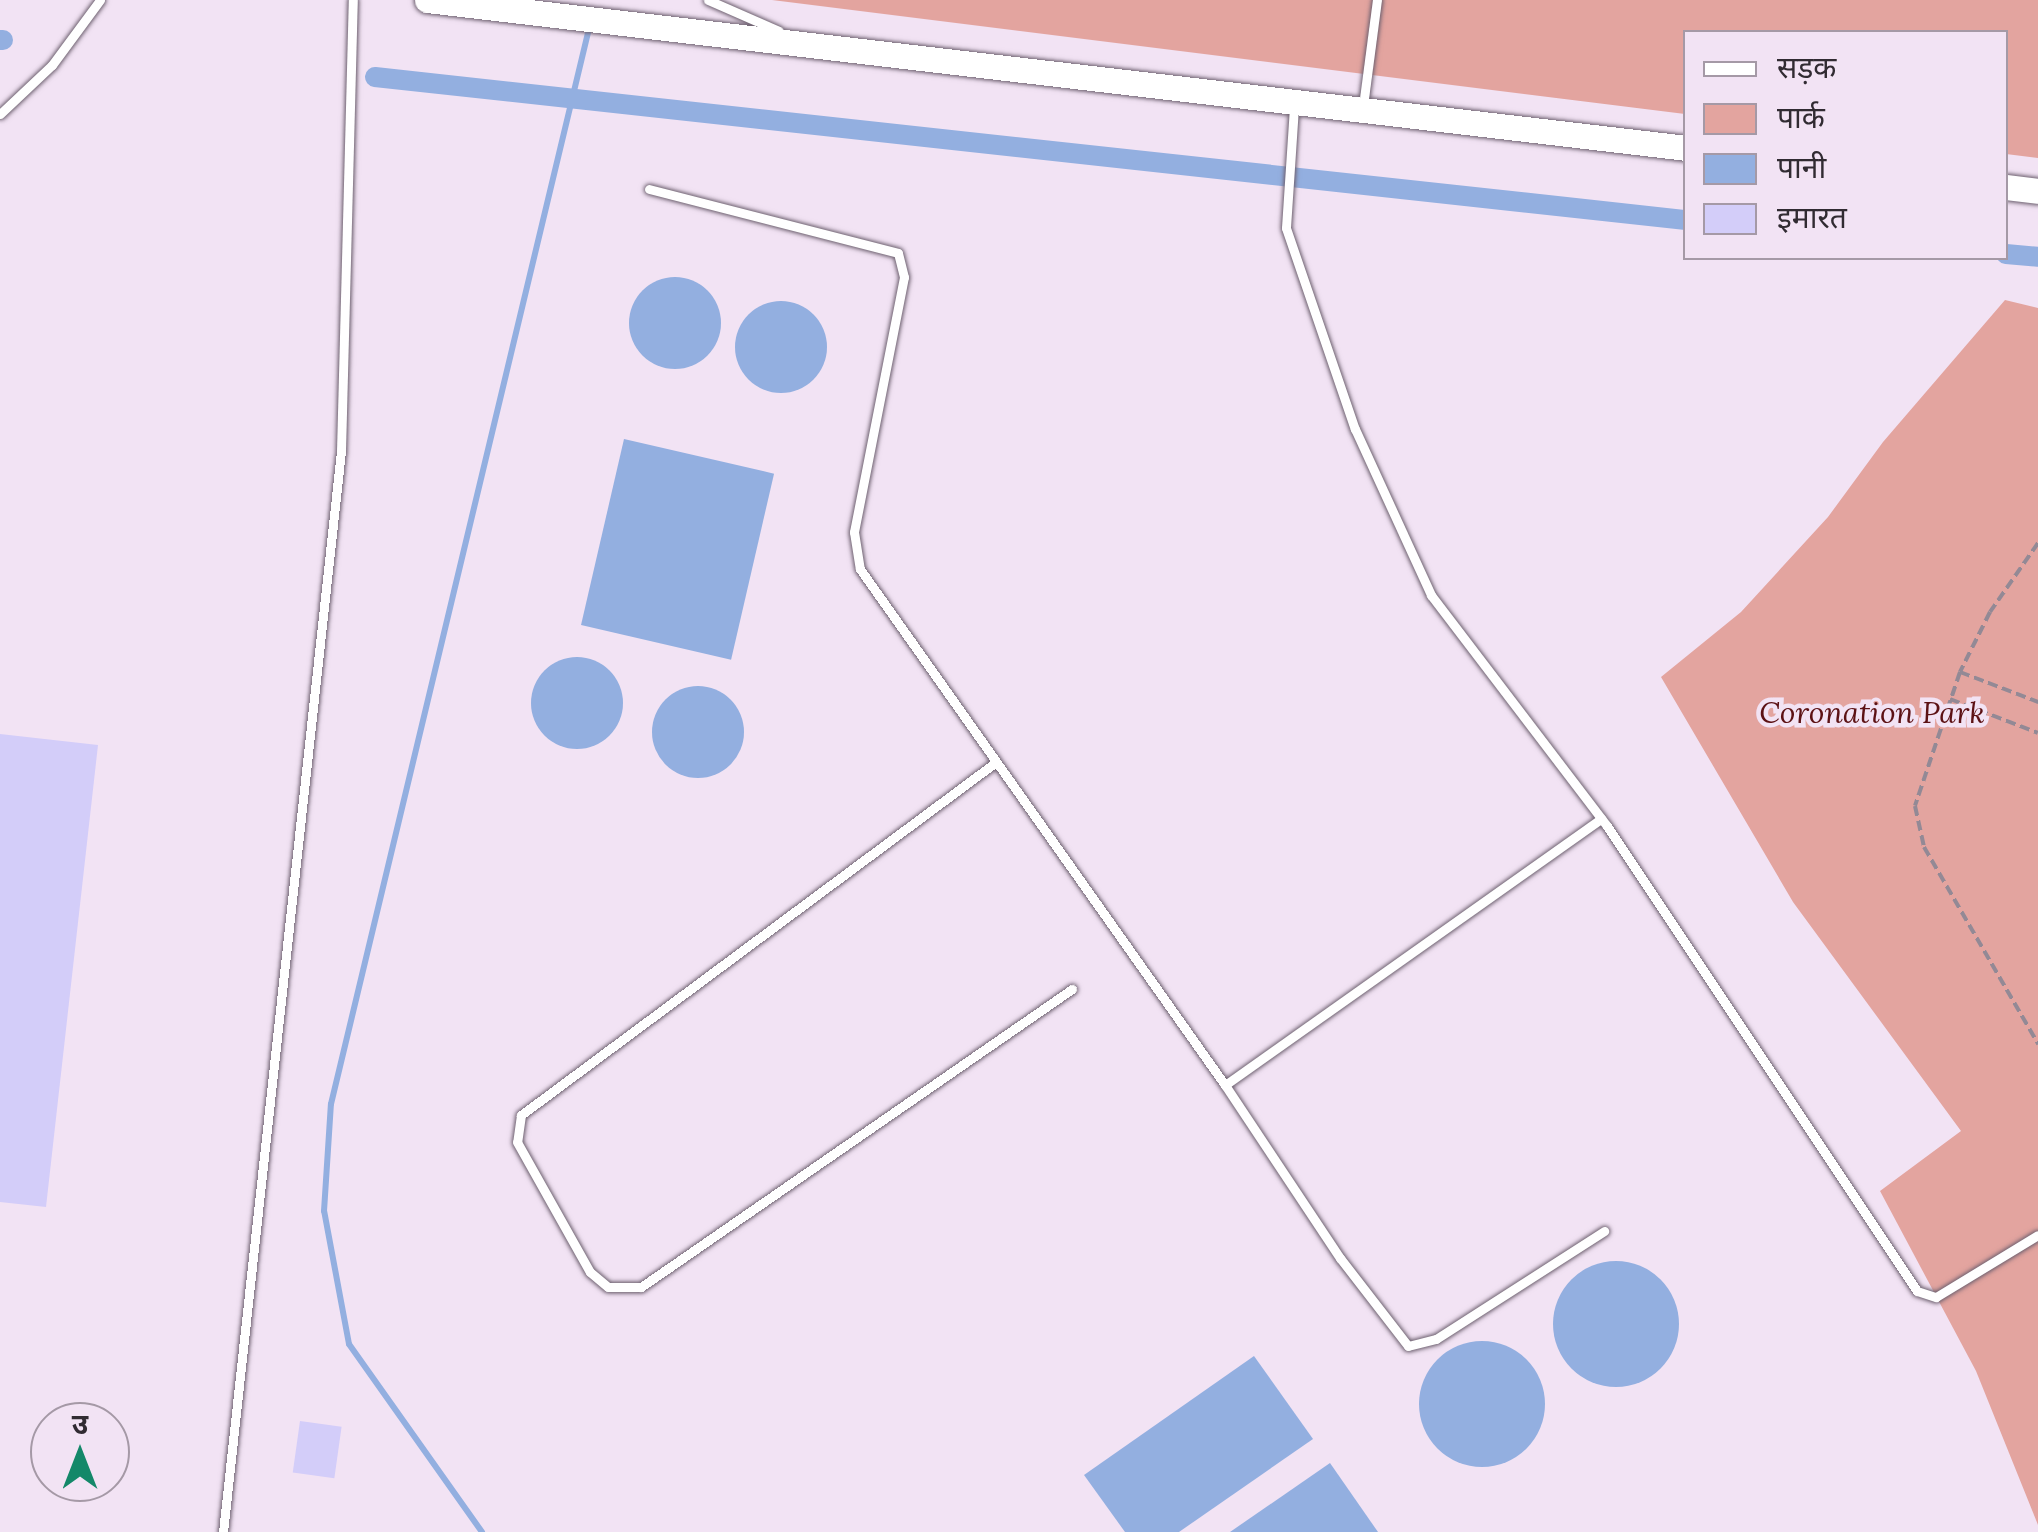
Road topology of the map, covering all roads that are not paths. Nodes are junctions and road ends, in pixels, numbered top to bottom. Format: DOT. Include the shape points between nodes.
graph roads {
  1 [pos="100,0"];
  2 [pos="352,0"];
  3 [pos="428,0"];
  4 [pos="708,0"];
  5 [pos="1377,0"];
  6 [pos="566,6"];
  7 [pos="799,40"];
  8 [pos="1294,100"];
  9 [pos="1363,109"];
  10 [pos="0,114"];
  11 [pos="1683,148"];
  12 [pos="2008,187"];
  13 [pos="649,190"];
  14 [pos="2038,191"];
  15 [pos="996,762"];
  16 [pos="1601,819"];
  17 [pos="1072,989"];
  18 [pos="1225,1085"];
  19 [pos="1604,1230"];
  20 [pos="2038,1234"];
  21 [pos="223,1532"];
  1 -- 10 [label="lane" via="52,65"];
  2 -- 21 [label="lane" via="341,451"];
  3 -- 6 [label="street" via="552,16"];
  4 -- 7 [label="lane"];
  5 -- 9 [label="lane"];
  6 -- 7 [label="street"];
  7 -- 8 [label="street"];
  8 -- 9 [label="street"];
  8 -- 16 [label="lane" via="1286,228 1355,429 1431,594"];
  9 -- 11 [label="street"];
  12 -- 14 [label="street"];
  13 -- 15 [label="lane" via="898,253 904,278 854,550 860,569"];
  15 -- 17 [label="lane" via="521,1115 516,1142 590,1272 608,1288 641,1288"];
  15 -- 18 [label="lane"];
  16 -- 18 [label="lane"];
  16 -- 20 [label="lane" via="1917,1291 1936,1297"];
  18 -- 19 [label="lane" via="1340,1258 1408,1346 1436,1339"];
}
